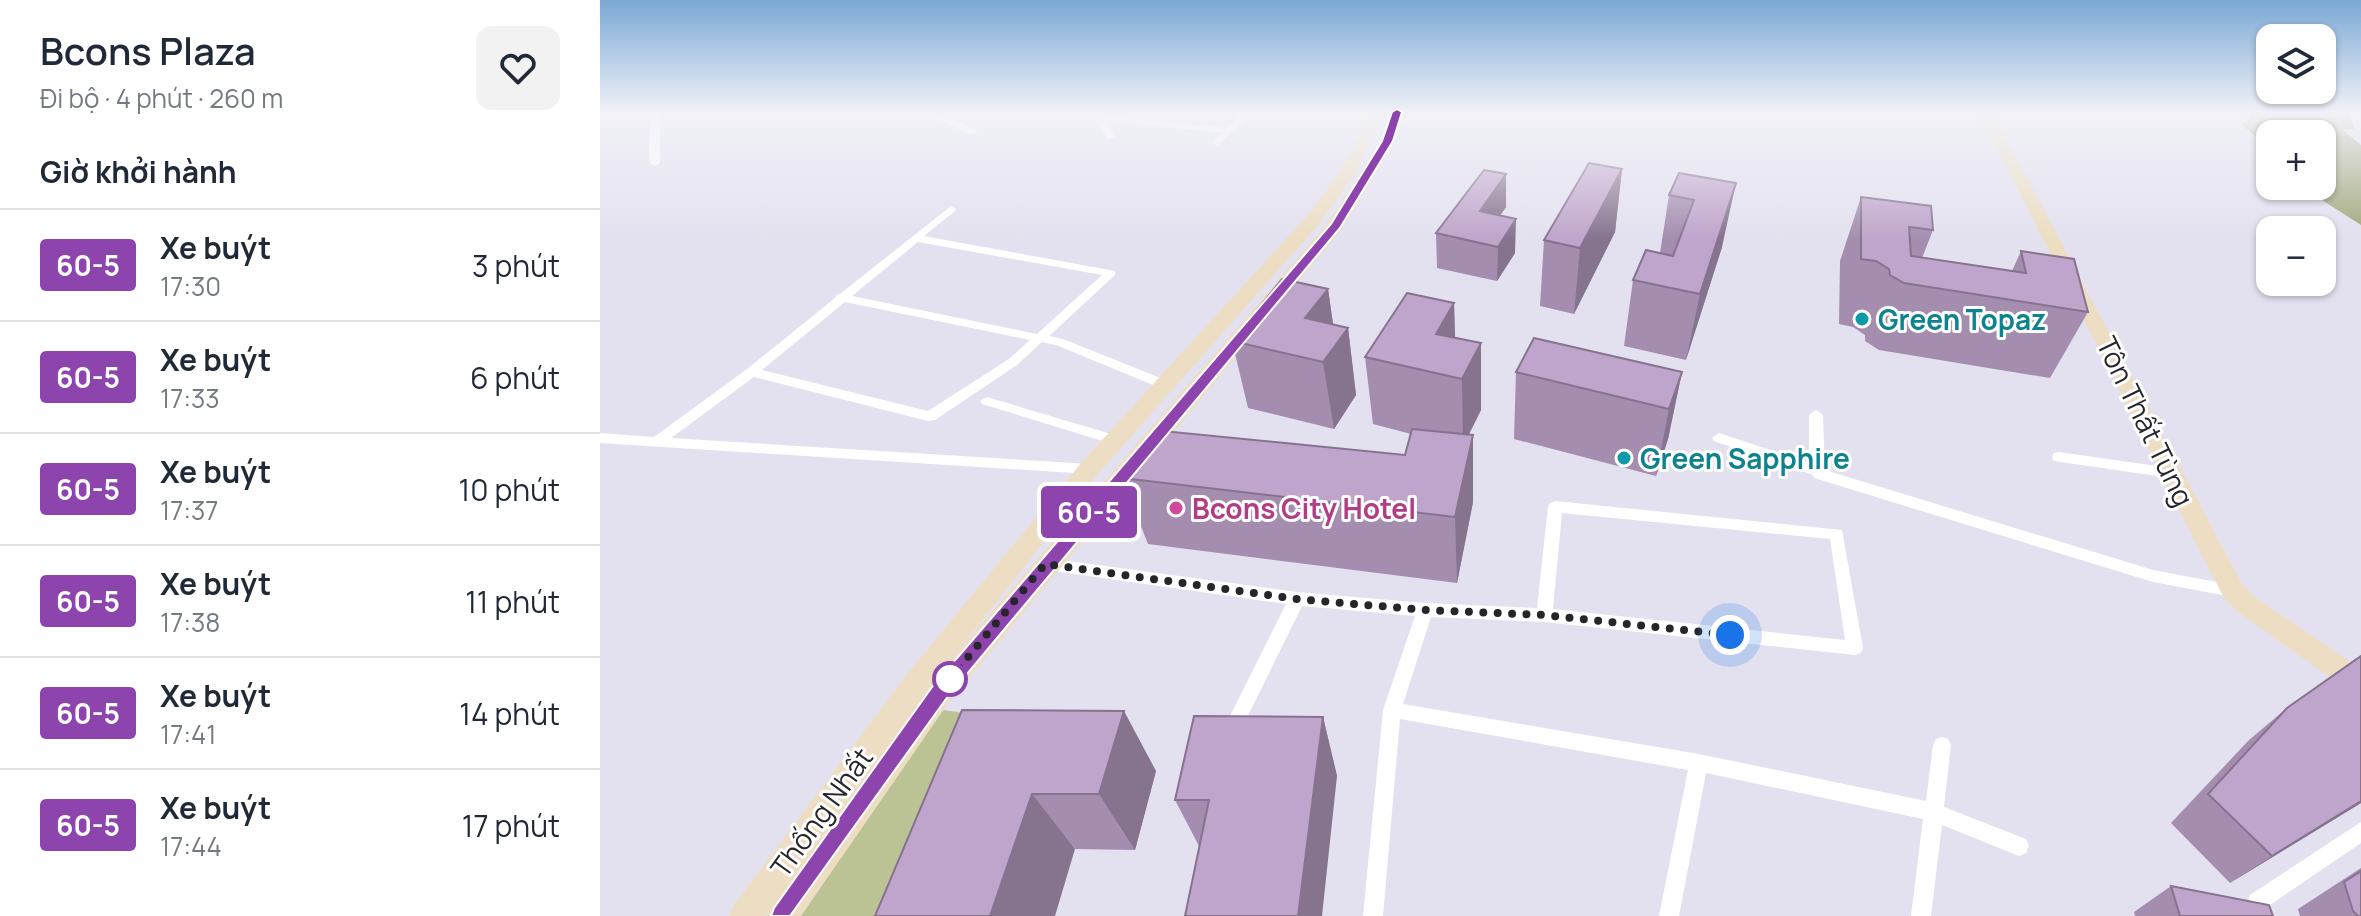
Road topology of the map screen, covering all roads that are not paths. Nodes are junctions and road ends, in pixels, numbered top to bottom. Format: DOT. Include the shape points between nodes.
graph roads {
  1 [pos="654,155"];
  2 [pos="1356,155"];
  3 [pos="1379,155"];
  4 [pos="2008,155"];
  5 [pos="655,163"];
  6 [pos="951,209"];
  7 [pos="915,238"];
  8 [pos="840,297"];
  9 [pos="1038,340"];
  10 [pos="752,372"];
  11 [pos="1163,384"];
  12 [pos="987,401"];
  13 [pos="1816,415"];
  14 [pos="600,438"];
  15 [pos="1719,438"];
  16 [pos="1116,440"];
  17 [pos="657,441"];
  18 [pos="1145,447"];
  19 [pos="2059,457"];
  20 [pos="1089,469"];
  21 [pos="1816,471"];
  22 [pos="2171,473"];
  23 [pos="1045,564"];
  24 [pos="2233,591"];
  25 [pos="1297,599"];
  26 [pos="1425,610"];
  27 [pos="1544,615"];
  28 [pos="2361,684"];
  29 [pos="1392,710"];
  30 [pos="1232,730"];
  31 [pos="1942,745"];
  32 [pos="1699,763"];
  33 [pos="1932,812"];
  34 [pos="2361,832"];
  35 [pos="2019,846"];
  36 [pos="2258,911"];
  37 [pos="745,916"];
  38 [pos="782,916"];
  39 [pos="1373,916"];
  40 [pos="1669,916"];
  41 [pos="1921,916"];
  1 -- 5 [label="street"];
  2 -- 11 [label="main road, Thống Nhất" via="1313,220"];
  3 -- 18 [label="main road, Thống Nhất" via="1335,226"];
  4 -- 22 [label="main road, Tôn Thất Tùng"];
  6 -- 7 [label="street"];
  7 -- 8 [label="street"];
  7 -- 9 [label="street" via="1111,273"];
  8 -- 9 [label="street"];
  8 -- 10 [label="street"];
  9 -- 10 [label="street" via="928,416"];
  9 -- 11 [label="street" via="1059,342"];
  10 -- 17 [label="street"];
  11 -- 16 [label="main road, Thống Nhất"];
  12 -- 16 [label="street"];
  13 -- 21 [label="street"];
  14 -- 17 [label="street"];
  15 -- 21 [label="street"];
  16 -- 18 [label="main road"];
  16 -- 20 [label="main road, Thống Nhất"];
  17 -- 20 [label="street"];
  18 -- 23 [label="main road, Thống Nhất"];
  19 -- 22 [label="street"];
  20 -- 37 [label="main road, Thống Nhất" via="917,682"];
  21 -- 24 [label="street" via="2153,576"];
  22 -- 24 [label="main road, Tôn Thất Tùng"];
  23 -- 25 [label="street"];
  23 -- 38 [label="main road, Thống Nhất" via="939,693"];
  24 -- 28 [label="main road, Tôn Thất Tùng"];
  25 -- 26 [label="street"];
  25 -- 30 [label="street"];
  26 -- 27 [label="street"];
  26 -- 29 [label="street"];
  27 -- 27 [label="street" via="1637,625 1855,648 1837,534 1555,507"];
  29 -- 32 [label="street"];
  29 -- 39 [label="street"];
  31 -- 33 [label="street"];
  32 -- 33 [label="street"];
  32 -- 40 [label="street"];
  33 -- 35 [label="street"];
  33 -- 41 [label="street"];
  34 -- 36 [label="street"];
}
